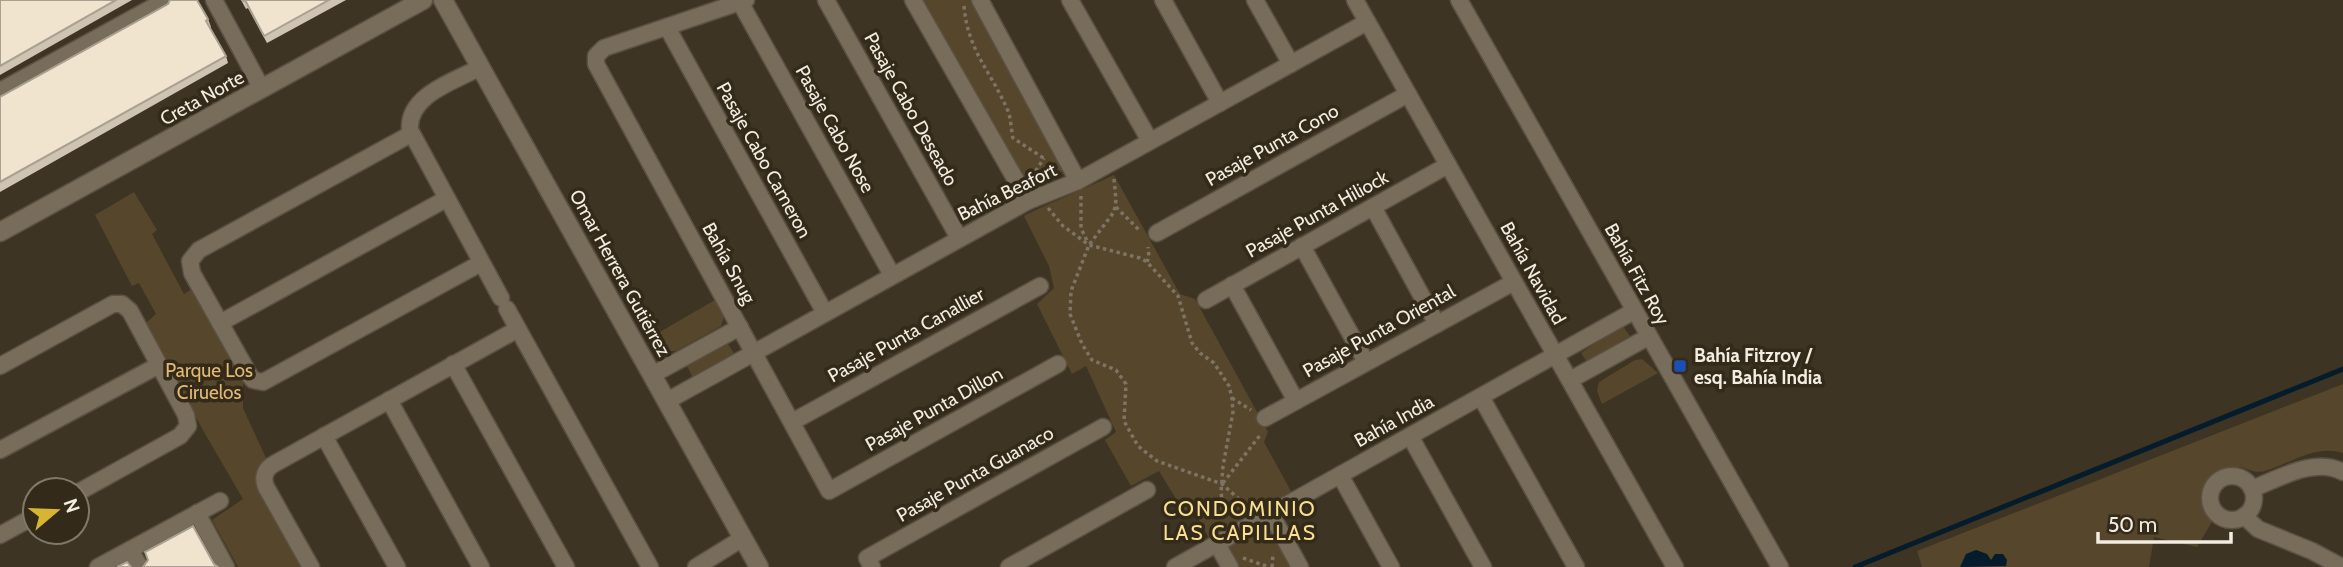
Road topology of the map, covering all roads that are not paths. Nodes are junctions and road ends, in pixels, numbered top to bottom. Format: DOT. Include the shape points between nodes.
graph roads {
  1 [pos="166,0"];
  2 [pos="214,0"];
  3 [pos="423,0"];
  4 [pos="443,0"];
  5 [pos="826,0"];
  6 [pos="914,0"];
  7 [pos="980,0"];
  8 [pos="1070,0"];
  9 [pos="1163,0"];
  10 [pos="1255,0"];
  11 [pos="1355,0"];
  12 [pos="1459,0"];
  13 [pos="743,1"];
  14 [pos="1367,22"];
  15 [pos="667,27"];
  16 [pos="1291,64"];
  17 [pos="481,67"];
  18 [pos="262,89"];
  19 [pos="0,91"];
  20 [pos="1408,94"];
  21 [pos="1220,103"];
  22 [pos="411,134"];
  23 [pos="1150,141"];
  24 [pos="1448,165"];
  25 [pos="1075,182"];
  26 [pos="446,198"];
  27 [pos="1028,201"];
  28 [pos="1373,207"];
  29 [pos="0,232"];
  30 [pos="1149,237"];
  31 [pos="959,238"];
  32 [pos="1302,246"];
  33 [pos="481,263"];
  34 [pos="892,275"];
  35 [pos="1514,282"];
  36 [pos="1232,285"];
  37 [pos="1040,286"];
  38 [pos="1206,300"];
  39 [pos="1634,311"];
  40 [pos="825,313"];
  41 [pos="220,323"];
  42 [pos="1437,324"];
  43 [pos="740,327"];
  44 [pos="518,329"];
  45 [pos="1648,337"];
  46 [pos="754,353"];
  47 [pos="1555,355"];
  48 [pos="1366,362"];
  49 [pos="1058,364"];
  50 [pos="159,365"];
  51 [pos="453,365"];
  52 [pos="0,366"];
  53 [pos="652,375"];
  54 [pos="1570,380"];
  55 [pos="1481,397"];
  56 [pos="389,400"];
  57 [pos="667,401"];
  58 [pos="1296,401"];
  59 [pos="1265,418"];
  60 [pos="792,422"];
  61 [pos="1103,427"];
  62 [pos="324,436"];
  63 [pos="1410,436"];
  64 [pos="0,450"];
  65 [pos="2343,472"];
  66 [pos="1340,475"];
  67 [pos="91,484"];
  68 [pos="2252,489"];
  69 [pos="1147,490"];
  70 [pos="829,491"];
  71 [pos="220,500"];
  72 [pos="197,513"];
  73 [pos="1270,514"];
  74 [pos="2245,516"];
  75 [pos="21,524"];
  76 [pos="0,535"];
  77 [pos="743,538"];
  78 [pos="1217,544"];
  79 [pos="130,550"];
  80 [pos="870,562"];
  81 [pos="756,566"];
  82 [pos="98,567"];
  83 [pos="140,567"];
  84 [pos="226,567"];
  85 [pos="311,567"];
  86 [pos="397,567"];
  87 [pos="481,567"];
  88 [pos="566,567"];
  89 [pos="650,567"];
  90 [pos="696,567"];
  91 [pos="1009,567"];
  92 [pos="1175,567"];
  93 [pos="1230,567"];
  94 [pos="1300,567"];
  95 [pos="1391,567"];
  96 [pos="1483,567"];
  97 [pos="1576,567"];
  98 [pos="1675,567"];
  99 [pos="1780,567"];
  100 [pos="2342,567"];
  1 -- 19 [label="street"];
  2 -- 18 [label="street"];
  3 -- 18 [label="street, Creta Norte"];
  4 -- 17 [label="street, Omar Herrera Gutiérrez"];
  5 -- 31 [label="street, Pasaje Cabo Deseado"];
  6 -- 27 [label="street"];
  7 -- 25 [label="street"];
  8 -- 23 [label="street"];
  9 -- 21 [label="street"];
  10 -- 16 [label="street"];
  11 -- 14 [label="street, Bahía Navidad"];
  12 -- 39 [label="street, Bahía Fitz Roy"];
  13 -- 15 [label="street"];
  13 -- 34 [label="street, Pasaje Cabo Nose"];
  14 -- 16 [label="street, Bahía Beafort"];
  14 -- 20 [label="street, Bahía Navidad"];
  15 -- 40 [label="street, Pasaje Cabo Cameron"];
  15 -- 43 [label="street, Bahía Snug" via="604,48 596,55 596,64"];
  16 -- 21 [label="street, Bahía Beafort"];
  17 -- 22 [label="street" via="421,100 412,111"];
  17 -- 53 [label="street, Omar Herrera Gutiérrez"];
  18 -- 29 [label="street, Creta Norte"];
  20 -- 24 [label="street, Bahía Navidad"];
  20 -- 30 [label="street, Pasaje Punta Cono"];
  21 -- 23 [label="street, Bahía Beafort"];
  22 -- 26 [label="street"];
  22 -- 41 [label="street" via="192,256 190,268"];
  23 -- 25 [label="street, Bahía Beafort"];
  24 -- 28 [label="street, Pasaje Punta Hiliock"];
  24 -- 35 [label="street, Bahía Navidad"];
  25 -- 27 [label="street, Bahía Beafort"];
  26 -- 33 [label="street"];
  26 -- 41 [label="street"];
  27 -- 31 [label="street, Bahía Beafort"];
  28 -- 32 [label="street, Pasaje Punta Hiliock"];
  28 -- 42 [label="street"];
  31 -- 34 [label="street, Bahía Beafort"];
  32 -- 36 [label="street, Pasaje Punta Hiliock"];
  32 -- 48 [label="street"];
  33 -- 41 [label="street" via="267,381 250,376"];
  33 -- 44 [label="street"];
  34 -- 40 [label="street, Bahía Beafort"];
  35 -- 42 [label="street, Pasaje Punta Oriental"];
  35 -- 47 [label="street, Bahía Navidad"];
  36 -- 38 [label="street, Pasaje Punta Hiliock"];
  36 -- 58 [label="street"];
  37 -- 60 [label="street, Pasaje Punta Canallier"];
  39 -- 45 [label="street, Bahía Fitz Roy"];
  39 -- 47 [label="street, Bahía India"];
  40 -- 46 [label="street, Bahía Beafort"];
  42 -- 48 [label="street, Pasaje Punta Oriental"];
  43 -- 46 [label="street, Bahía Snug"];
  43 -- 53 [label="street"];
  44 -- 51 [label="street"];
  44 -- 89 [label="street"];
  45 -- 54 [label="street"];
  45 -- 99 [label="street, Bahía Fitz Roy"];
  46 -- 57 [label="street, Bahía Beafort"];
  46 -- 60 [label="street, Bahía Snug"];
  47 -- 54 [label="street, Bahía Navidad"];
  47 -- 55 [label="street, Bahía India"];
  48 -- 58 [label="street, Pasaje Punta Oriental"];
  49 -- 70 [label="street, Pasaje Punta Dillon"];
  50 -- 52 [label="street" via="130,311 117,304"];
  50 -- 64 [label="street"];
  50 -- 67 [label="street" via="188,421 185,432"];
  51 -- 56 [label="street"];
  51 -- 88 [label="street"];
  53 -- 57 [label="street, Omar Herrera Gutiérrez"];
  54 -- 98 [label="street, Bahía Navidad"];
  55 -- 63 [label="street, Bahía India"];
  55 -- 97 [label="street"];
  56 -- 62 [label="street"];
  56 -- 87 [label="street"];
  57 -- 77 [label="street, Omar Herrera Gutiérrez"];
  58 -- 59 [label="street, Pasaje Punta Oriental"];
  60 -- 70 [label="street, Bahía Snug"];
  61 -- 80 [label="street, Pasaje Punta Guanaco"];
  62 -- 85 [label="street" via="270,466 264,478"];
  62 -- 86 [label="street"];
  63 -- 66 [label="street, Bahía India"];
  63 -- 96 [label="street"];
  65 -- 68 [label="street" via="2315,466"];
  66 -- 73 [label="street, Bahía India"];
  66 -- 95 [label="street"];
  68 -- 74 [label="street" via="2253,504"];
  68 -- 74 [label="street" via="2240,478 2224,477 2210,496 2221,517"];
  69 -- 91 [label="street"];
  71 -- 72 [label="street"];
  72 -- 79 [label="street"];
  72 -- 84 [label="street"];
  73 -- 78 [label="street, Bahía India"];
  73 -- 94 [label="street"];
  74 -- 100 [label="street" via="2258,529"];
  75 -- 76 [label="street"];
  77 -- 81 [label="street, Omar Herrera Gutiérrez"];
  77 -- 90 [label="street"];
  78 -- 92 [label="street, Bahía India"];
  78 -- 93 [label="street"];
  79 -- 82 [label="street"];
  79 -- 83 [label="street"];
}
